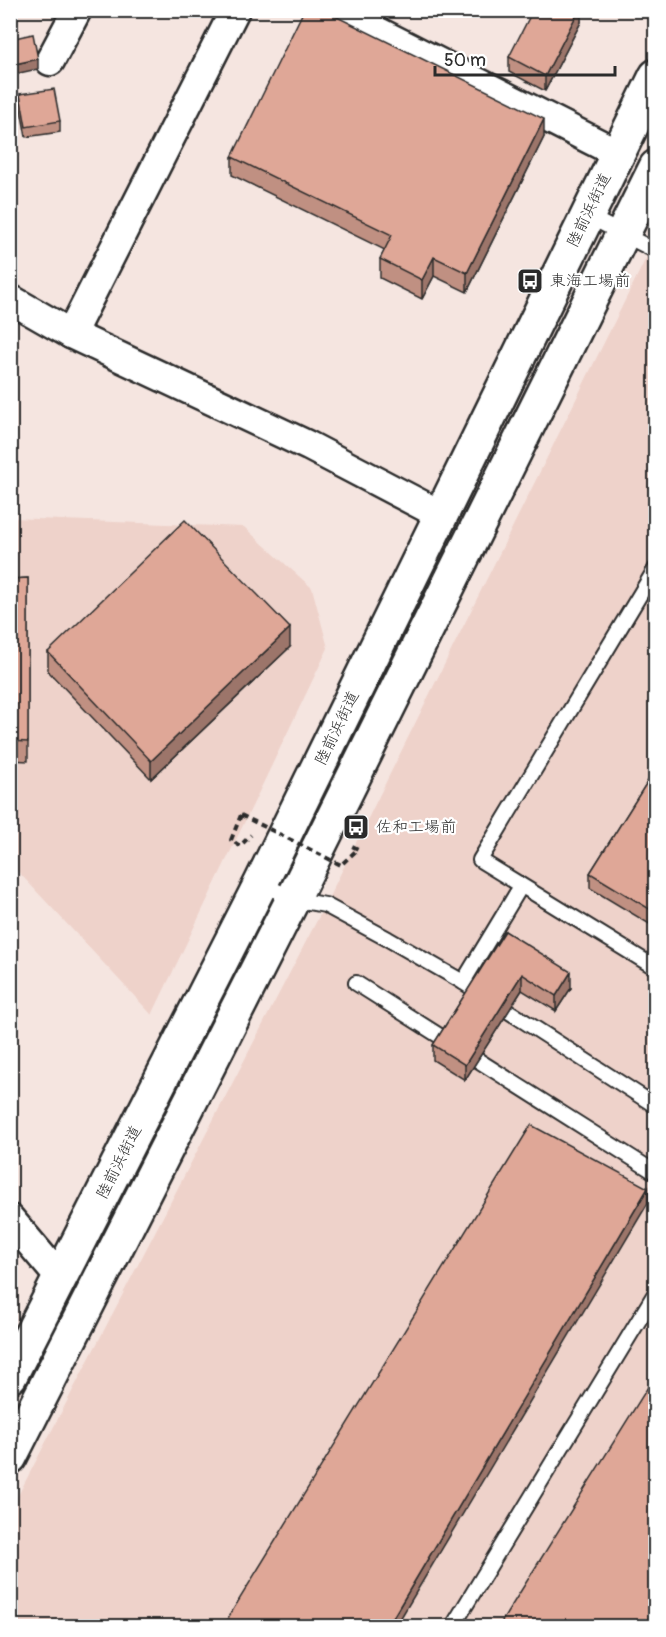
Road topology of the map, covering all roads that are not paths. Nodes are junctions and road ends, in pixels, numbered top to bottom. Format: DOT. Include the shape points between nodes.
graph roads {
  1 [pos="77,10"];
  2 [pos="234,10"];
  3 [pos="335,10"];
  4 [pos="50,61"];
  5 [pos="656,76"];
  6 [pos="617,153"];
  7 [pos="656,167"];
  8 [pos="586,215"];
  9 [pos="622,232"];
  10 [pos="656,251"];
  11 [pos="10,299"];
  12 [pos="71,334"];
  13 [pos="441,515"];
  14 [pos="656,568"];
  15 [pos="261,883"];
  16 [pos="521,886"];
  17 [pos="293,899"];
  18 [pos="656,968"];
  19 [pos="463,982"];
  20 [pos="356,983"];
  21 [pos="656,1106"];
  22 [pos="656,1173"];
  23 [pos="10,1219"];
  24 [pos="60,1278"];
  25 [pos="656,1292"];
  26 [pos="10,1376"];
  27 [pos="10,1457"];
  28 [pos="453,1626"];
  1 -- 4 [label="street"];
  2 -- 12 [label="street"];
  3 -- 6 [label="street"];
  5 -- 6 [label="highway, 陸前浜街道"];
  6 -- 8 [label="highway, 陸前浜街道"];
  7 -- 9 [label="highway"];
  8 -- 9 [label="lane"];
  8 -- 13 [label="highway, 陸前浜街道"];
  9 -- 10 [label="lane"];
  9 -- 17 [label="highway"];
  11 -- 12 [label="street"];
  12 -- 13 [label="street" via="309,446"];
  13 -- 15 [label="highway, 陸前浜街道"];
  14 -- 16 [label="lane" via="480,860"];
  15 -- 17 [label="lane"];
  15 -- 24 [label="highway, 陸前浜街道"];
  16 -- 18 [label="lane"];
  16 -- 19 [label="lane"];
  17 -- 19 [label="lane" via="326,905"];
  17 -- 27 [label="highway"];
  19 -- 21 [label="lane"];
  20 -- 22 [label="lane"];
  23 -- 24 [label="street"];
  24 -- 26 [label="highway, 陸前浜街道"];
  25 -- 28 [label="lane"];
}
